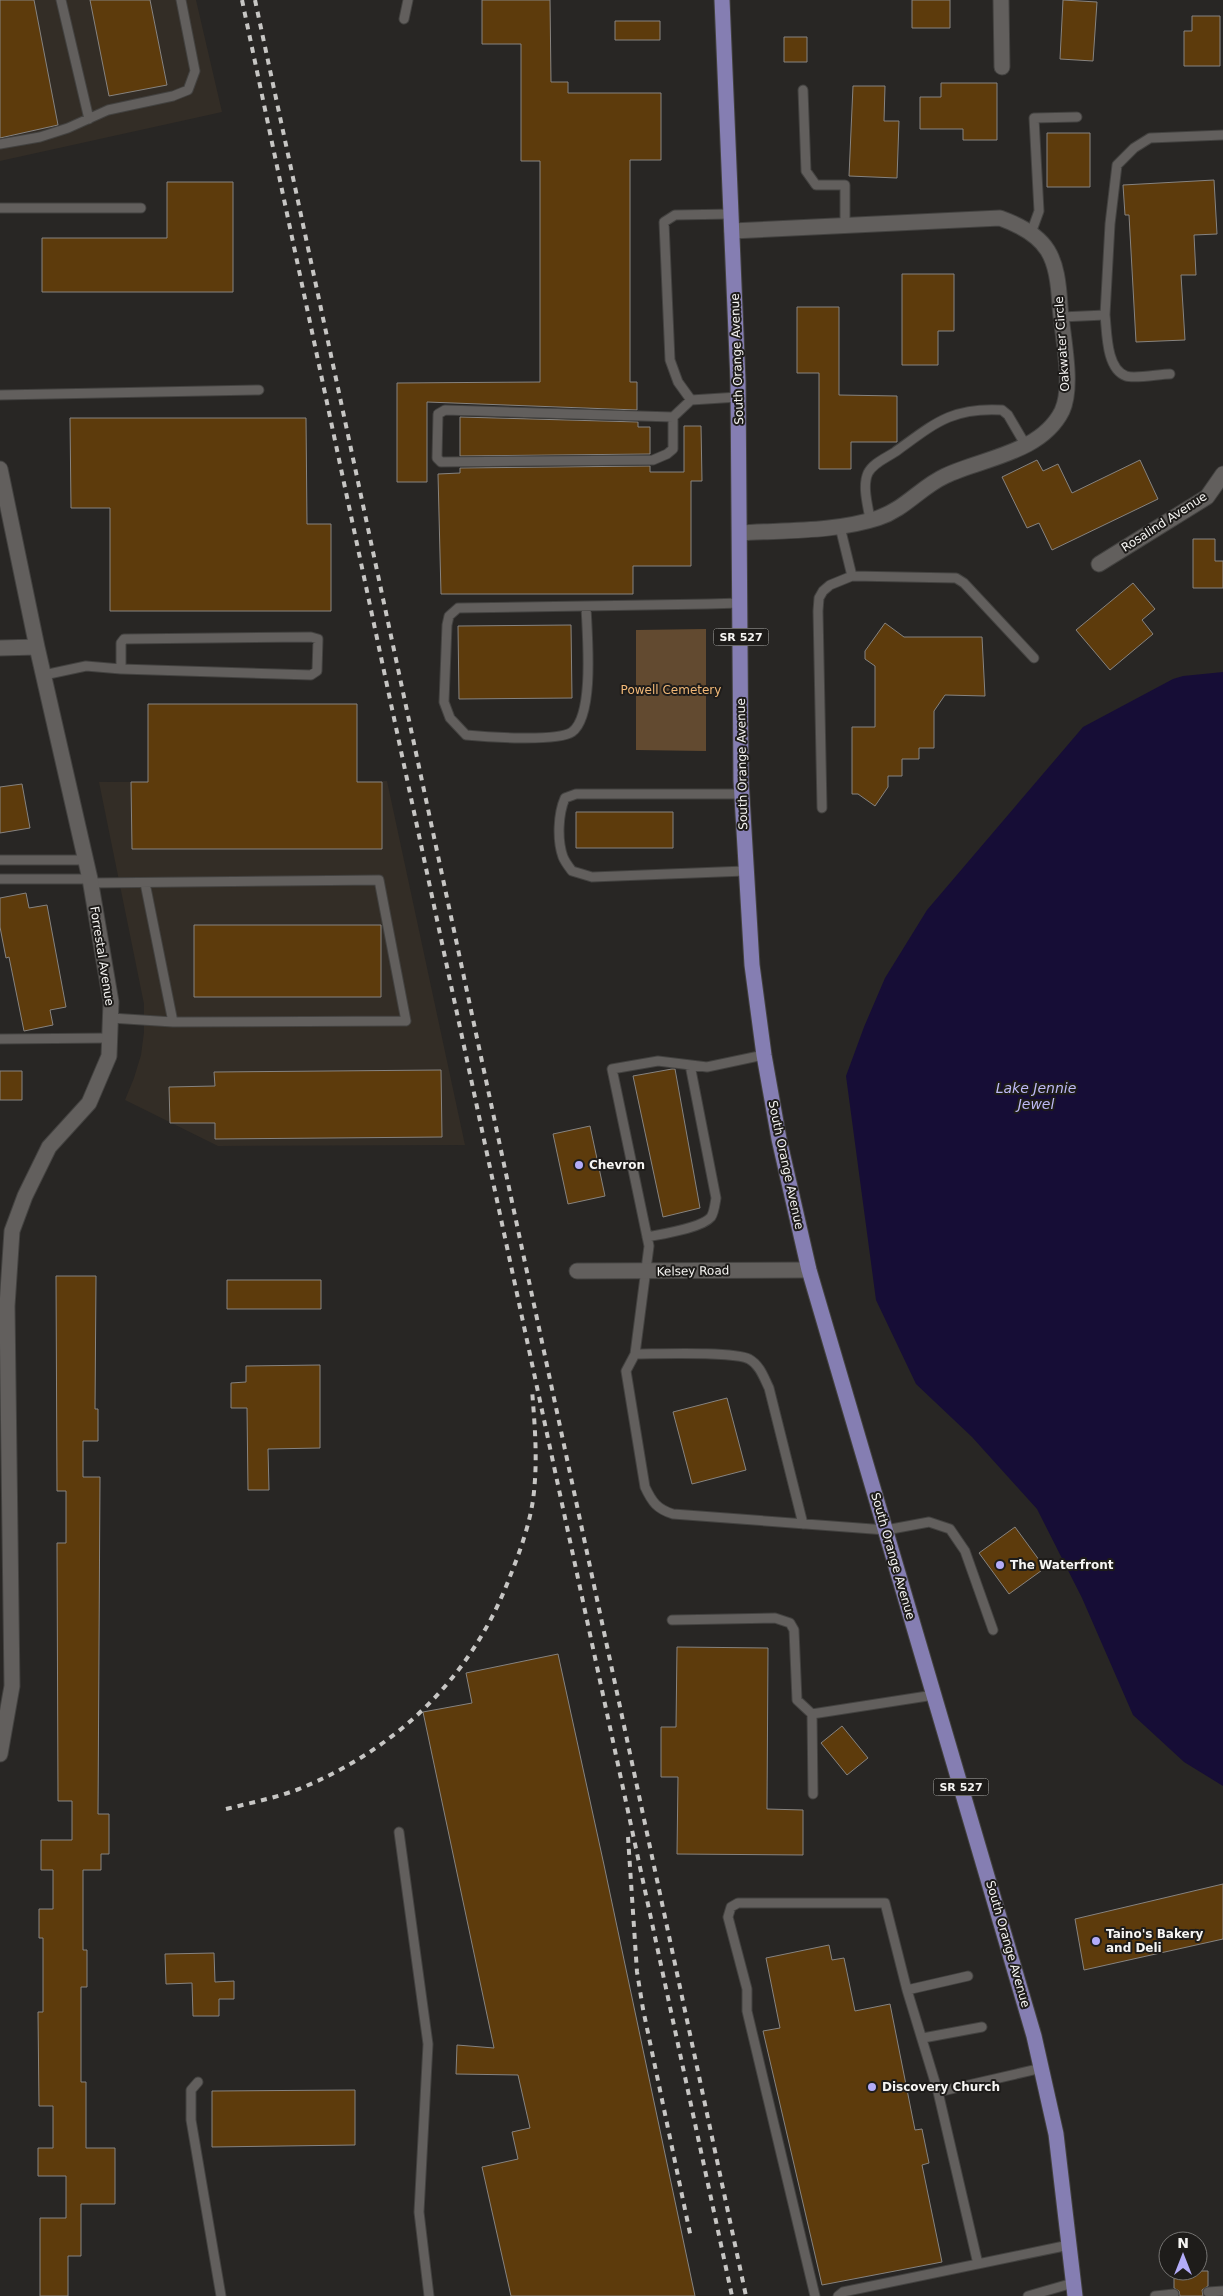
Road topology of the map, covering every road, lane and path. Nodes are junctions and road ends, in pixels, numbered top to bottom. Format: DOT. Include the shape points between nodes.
graph roads {
  1 [pos="61,0"];
  2 [pos="181,0"];
  3 [pos="408,0"];
  4 [pos="722,0"];
  5 [pos="1001,0"];
  6 [pos="404,19"];
  7 [pos="1002,67"];
  8 [pos="803,90"];
  9 [pos="1077,116"];
  10 [pos="89,119"];
  11 [pos="1223,135"];
  12 [pos="0,144"];
  13 [pos="0,208"];
  14 [pos="141,208"];
  15 [pos="732,214"];
  16 [pos="845,226"];
  17 [pos="732,231"];
  18 [pos="1030,233"];
  19 [pos="1105,315"];
  20 [pos="1061,317"];
  21 [pos="1170,374"];
  22 [pos="259,390"];
  23 [pos="0,396"];
  24 [pos="738,397"];
  25 [pos="691,400"];
  26 [pos="674,416"];
  27 [pos="1025,444"];
  28 [pos="0,469"];
  29 [pos="1223,474"];
  30 [pos="870,519"];
  31 [pos="840,526"];
  32 [pos="740,533"];
  33 [pos="1099,564"];
  34 [pos="852,576"];
  35 [pos="740,603"];
  36 [pos="586,606"];
  37 [pos="37,647"];
  38 [pos="0,648"];
  39 [pos="1034,658"];
  40 [pos="122,669"];
  41 [pos="44,675"];
  42 [pos="742,794"];
  43 [pos="822,808"];
  44 [pos="0,860"];
  45 [pos="85,860"];
  46 [pos="745,871"];
  47 [pos="0,879"];
  48 [pos="90,881"];
  49 [pos="145,883"];
  50 [pos="110,1018"];
  51 [pos="172,1022"];
  52 [pos="110,1038"];
  53 [pos="0,1039"];
  54 [pos="764,1055"];
  55 [pos="690,1064"];
  56 [pos="647,1237"];
  57 [pos="4,1264"];
  58 [pos="809,1270"];
  59 [pos="577,1271"];
  60 [pos="646,1272"];
  61 [pos="635,1354"];
  62 [pos="4,1449"];
  63 [pos="803,1524"];
  64 [pos="886,1530"];
  65 [pos="672,1620"];
  66 [pos="993,1630"];
  67 [pos="934,1695"];
  68 [pos="812,1714"];
  69 [pos="0,1754"];
  70 [pos="813,1794"];
  71 [pos="399,1832"];
  72 [pos="968,1976"];
  73 [pos="907,1990"];
  74 [pos="982,2027"];
  75 [pos="923,2038"];
  76 [pos="1042,2068"];
  77 [pos="198,2082"];
  78 [pos="938,2092"];
  79 [pos="1070,2245"];
  80 [pos="978,2264"];
  81 [pos="1074,2289"];
  82 [pos="1223,2291"];
  83 [pos="1208,2292"];
  84 [pos="1174,2294"];
  85 [pos="221,2296"];
  86 [pos="429,2296"];
  87 [pos="815,2296"];
  88 [pos="838,2296"];
  89 [pos="1028,2296"];
  90 [pos="1155,2296"];
  1 -- 10 [label="lane"];
  2 -- 10 [label="lane" via="195,72 188,90 108,110"];
  3 -- 6 [label="lane"];
  4 -- 15 [label="main road, South Orange Avenue / SR 527"];
  5 -- 7 [label="street"];
  8 -- 16 [label="lane" via="806,171 816,185 845,185"];
  9 -- 18 [label="lane" via="1034,118 1039,211"];
  10 -- 12 [label="lane" via="40,137"];
  11 -- 19 [label="lane" via="1150,138 1134,148 1117,166"];
  13 -- 14 [label="lane"];
  15 -- 17 [label="main road, South Orange Avenue / SR 527"];
  15 -- 25 [label="lane" via="675,215 664,222 670,360 678,382"];
  16 -- 17 [label="street, Oakwater Circle"];
  16 -- 18 [label="street, Oakwater Circle" via="1000,218"];
  17 -- 24 [label="main road, South Orange Avenue / SR 527"];
  18 -- 20 [label="street, Oakwater Circle" via="1052,256 1058,276"];
  19 -- 20 [label="lane"];
  19 -- 21 [label="lane" via="1116,370 1127,376"];
  20 -- 27 [label="street, Oakwater Circle" via="1067,382 1062,411 1051,427"];
  22 -- 23 [label="lane"];
  24 -- 25 [label="lane"];
  24 -- 32 [label="main road, South Orange Avenue / SR 527"];
  25 -- 26 [label="lane"];
  26 -- 26 [label="lane" via="673,449 653,460 441,462 437,458 438,414 445,410"];
  27 -- 30 [label="street, Oakwater Circle" via="944,476 902,507"];
  27 -- 30 [label="lane" via="1002,410 964,411 950,415 868,473"];
  28 -- 37 [label="street, Forrestal Avenue"];
  29 -- 33 [label="street, Rosalind Avenue" via="1207,497"];
  30 -- 31 [label="street, Oakwater Circle"];
  31 -- 32 [label="street, Oakwater Circle"];
  31 -- 34 [label="lane"];
  32 -- 35 [label="main road, South Orange Avenue / SR 527"];
  34 -- 39 [label="lane" via="956,578"];
  34 -- 43 [label="lane" via="830,585 819,598"];
  35 -- 36 [label="lane"];
  35 -- 42 [label="main road, South Orange Avenue / SR 527"];
  36 -- 36 [label="lane" via="458,608 449,616 444,702 450,718 466,735 560,736 572,732 583,719 588,691"];
  37 -- 38 [label="street"];
  37 -- 41 [label="street, Forrestal Avenue"];
  40 -- 40 [label="lane" via="311,675 317,672 318,640 311,637 124,638 121,643"];
  40 -- 41 [label="lane" via="86,666"];
  41 -- 45 [label="street, Forrestal Avenue"];
  42 -- 46 [label="main road, South Orange Avenue / SR 527"];
  42 -- 46 [label="lane" via="576,794 565,798 560,809 560,834 563,858 572,871 592,876"];
  44 -- 45 [label="lane"];
  45 -- 48 [label="street, Forrestal Avenue"];
  46 -- 54 [label="main road, South Orange Avenue / SR 527" via="752,965"];
  47 -- 48 [label="lane"];
  48 -- 49 [label="lane"];
  48 -- 50 [label="street, Forrestal Avenue" via="111,1002"];
  49 -- 51 [label="lane"];
  49 -- 51 [label="lane" via="379,880 406,1021"];
  50 -- 51 [label="lane"];
  50 -- 52 [label="street, Forrestal Avenue"];
  52 -- 53 [label="lane"];
  52 -- 57 [label="street, Forrestal Avenue" via="109,1056 89,1103 49,1147 25,1196"];
  54 -- 55 [label="lane" via="707,1066"];
  54 -- 58 [label="main road, South Orange Avenue / SR 527" via="779,1139"];
  55 -- 56 [label="lane" via="716,1198 714,1208 711,1217 703,1224"];
  55 -- 56 [label="lane" via="658,1061 612,1070"];
  56 -- 60 [label="lane"];
  57 -- 62 [label="street, Forrestal Avenue" via="7,1306"];
  58 -- 60 [label="street, Kelsey Road"];
  58 -- 64 [label="main road, South Orange Avenue / SR 527"];
  59 -- 60 [label="street, Kelsey Road"];
  60 -- 61 [label="lane"];
  61 -- 63 [label="lane" via="728,1355 749,1359 761,1370 769,1388"];
  61 -- 63 [label="lane" via="626,1371 645,1487 658,1510 673,1514"];
  62 -- 69 [label="street, Forrestal Avenue" via="12,1686"];
  63 -- 64 [label="lane"];
  64 -- 66 [label="lane" via="929,1522 950,1529 965,1551"];
  64 -- 67 [label="main road, South Orange Avenue / SR 527"];
  65 -- 68 [label="lane" via="775,1618 790,1623 794,1630 798,1700"];
  67 -- 68 [label="lane"];
  67 -- 76 [label="main road, South Orange Avenue / SR 527"];
  68 -- 70 [label="lane"];
  71 -- 86 [label="lane" via="428,2044 419,2212"];
  72 -- 73 [label="lane"];
  73 -- 75 [label="lane"];
  73 -- 87 [label="lane" via="885,1902 738,1903 731,1907 728,1917 747,1989 747,2011"];
  74 -- 75 [label="lane"];
  75 -- 78 [label="lane"];
  76 -- 78 [label="lane"];
  76 -- 79 [label="main road, South Orange Avenue / SR 527" via="1056,2134"];
  77 -- 85 [label="lane" via="191,2090 191,2120"];
  78 -- 80 [label="lane"];
  79 -- 80 [label="lane"];
  79 -- 81 [label="main road, South Orange Avenue / SR 527"];
  80 -- 88 [label="lane" via="843,2292"];
  81 -- 89 [label="lane"];
  82 -- 83 [label="lane"];
  84 -- 90 [label="lane"];
}
